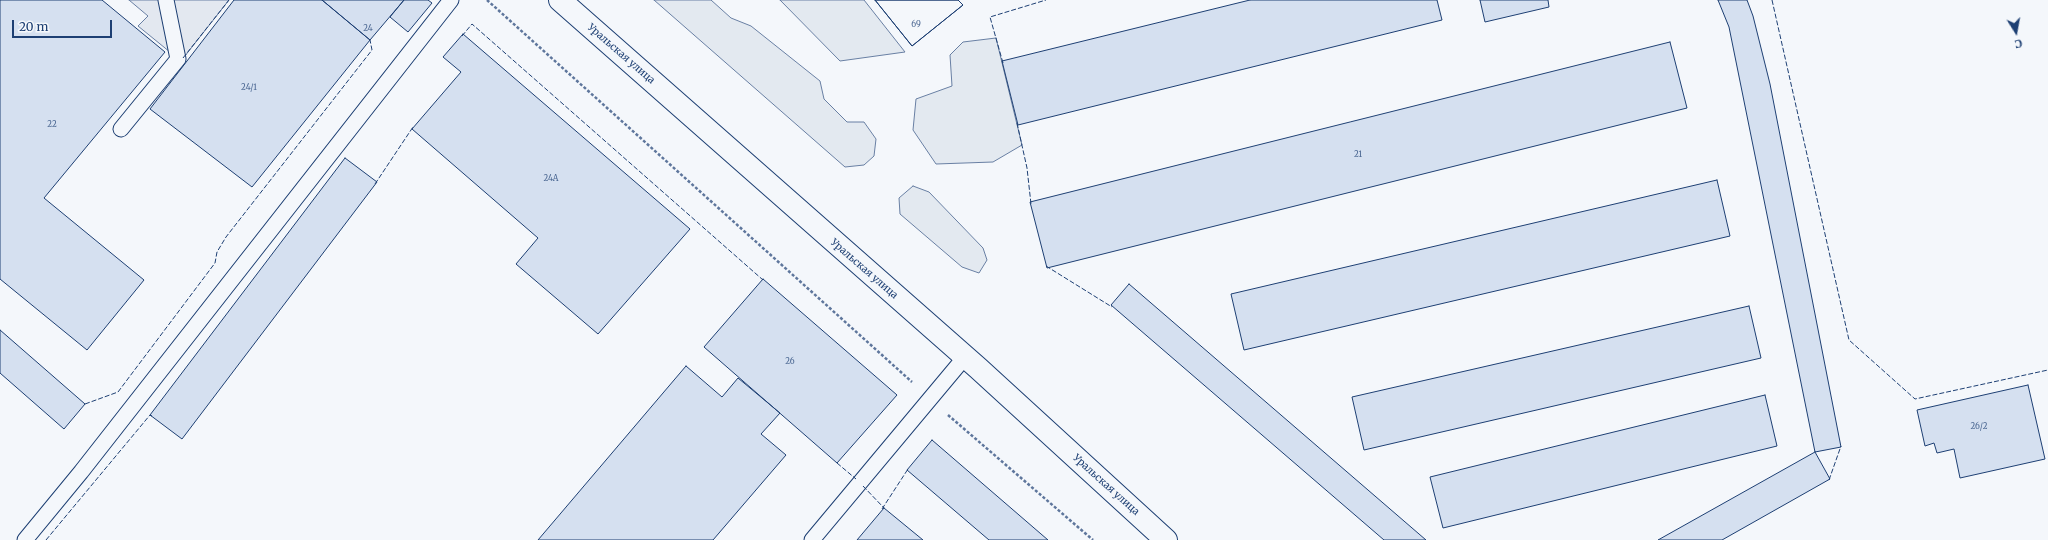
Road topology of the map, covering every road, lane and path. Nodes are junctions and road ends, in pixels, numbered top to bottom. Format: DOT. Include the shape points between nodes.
graph roads {
  1 [pos="166,0"];
  2 [pos="451,0"];
  3 [pos="487,0"];
  4 [pos="560,0"];
  5 [pos="121,129"];
  6 [pos="964,357"];
  7 [pos="930,398"];
  8 [pos="25,540"];
  9 [pos="812,540"];
  10 [pos="1093,540"];
  11 [pos="1166,540"];
  1 -- 5 [label="lane" via="178,59"];
  2 -- 8 [label="lane"];
  3 -- 7 [label="path"];
  4 -- 6 [label="street, Уральская улица"];
  6 -- 7 [label="lane"];
  6 -- 11 [label="street, Уральская улица"];
  7 -- 9 [label="lane"];
  7 -- 10 [label="path"];
}
